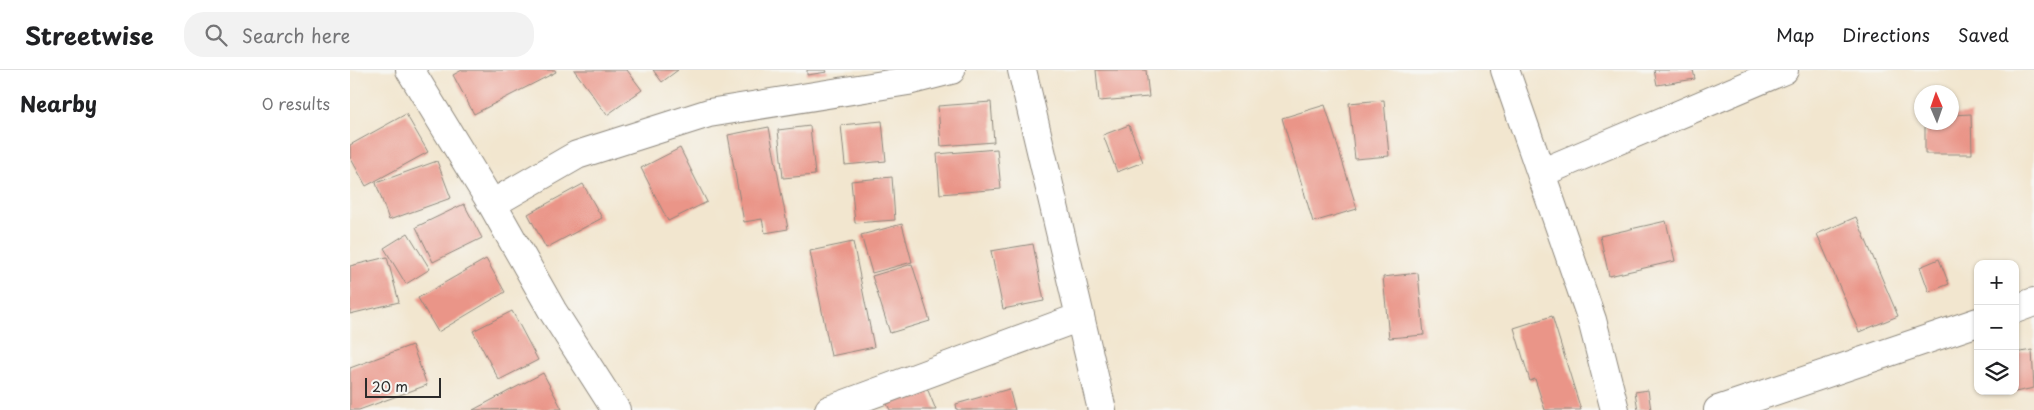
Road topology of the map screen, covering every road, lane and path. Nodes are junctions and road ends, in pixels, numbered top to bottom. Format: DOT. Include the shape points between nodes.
graph roads {
  1 [pos="410,70"];
  2 [pos="951,70"];
  3 [pos="1022,70"];
  4 [pos="1505,70"];
  5 [pos="1782,70"];
  6 [pos="1541,173"];
  7 [pos="492,204"];
  8 [pos="2034,302"];
  9 [pos="2019,308"];
  10 [pos="1080,318"];
  11 [pos="1974,323"];
  12 [pos="616,410"];
  13 [pos="829,410"];
  14 [pos="1102,410"];
  15 [pos="1615,410"];
  16 [pos="1718,410"];
  1 -- 7 [label="street"];
  2 -- 7 [label="street" via="908,81 709,113 577,155"];
  3 -- 10 [label="street"];
  4 -- 6 [label="street"];
  5 -- 6 [label="street"];
  6 -- 15 [label="street" via="1592,320"];
  7 -- 12 [label="street" via="552,310"];
  8 -- 9 [label="street"];
  10 -- 13 [label="street"];
  10 -- 14 [label="street"];
  11 -- 16 [label="street"];
}
